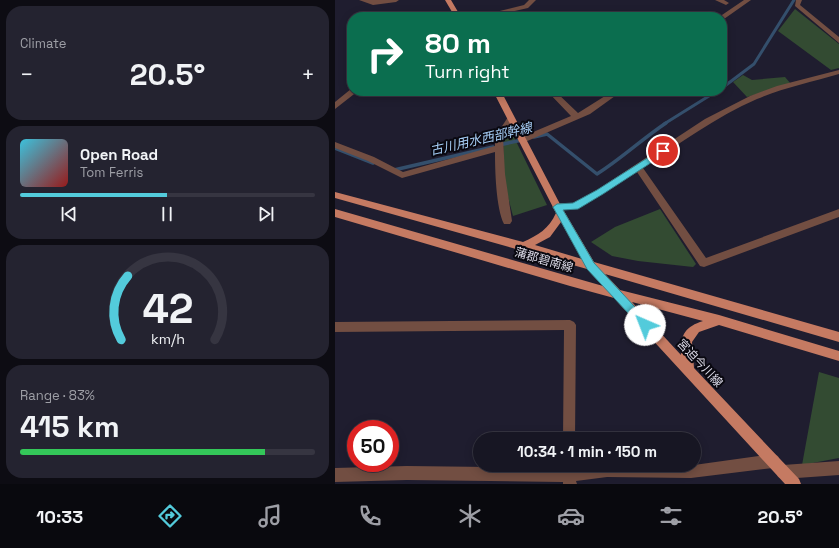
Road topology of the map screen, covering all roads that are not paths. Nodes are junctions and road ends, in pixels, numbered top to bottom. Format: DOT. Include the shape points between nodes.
graph roads {
  1 [pos="362,0"];
  2 [pos="396,0"];
  3 [pos="448,0"];
  4 [pos="533,0"];
  5 [pos="718,0"];
  6 [pos="748,0"];
  7 [pos="799,0"];
  8 [pos="726,3"];
  9 [pos="454,12"];
  10 [pos="518,12"];
  11 [pos="727,15"];
  12 [pos="839,41"];
  13 [pos="839,72"];
  14 [pos="348,96"];
  15 [pos="500,96"];
  16 [pos="556,96"];
  17 [pos="611,96"];
  18 [pos="335,106"];
  19 [pos="577,117"];
  20 [pos="511,119"];
  21 [pos="522,140"];
  22 [pos="335,145"];
  23 [pos="499,148"];
  24 [pos="639,168"];
  25 [pos="335,195"];
  26 [pos="559,210"];
  27 [pos="839,212"];
  28 [pos="335,214"];
  29 [pos="507,221"];
  30 [pos="524,246"];
  31 [pos="591,266"];
  32 [pos="614,292"];
  33 [pos="719,320"];
  34 [pos="335,327"];
  35 [pos="839,337"];
  36 [pos="839,356"];
  37 [pos="688,369"];
  38 [pos="569,432"];
  39 [pos="773,461"];
  40 [pos="839,468"];
  41 [pos="783,472"];
  42 [pos="335,475"];
  43 [pos="569,475"];
  44 [pos="794,484"];
  1 -- 2 [label="street" via="373,3"];
  3 -- 9 [label="main road"];
  4 -- 10 [label="street"];
  5 -- 8 [label="street"];
  6 -- 11 [label="street"];
  7 -- 12 [label="street" via="797,6"];
  13 -- 24 [label="street" via="753,98 708,121"];
  14 -- 18 [label="street"];
  15 -- 20 [label="main road, 宮迫今川線"];
  16 -- 19 [label="street"];
  17 -- 19 [label="street"];
  19 -- 21 [label="street"];
  20 -- 21 [label="main road, 宮迫今川線"];
  20 -- 23 [label="street" via="499,137"];
  21 -- 26 [label="main road, 宮迫今川線"];
  22 -- 23 [label="street" via="402,175"];
  23 -- 29 [label="street"];
  24 -- 26 [label="street" via="575,206"];
  24 -- 27 [label="street" via="704,263"];
  25 -- 30 [label="main road, 蒲郡碧南線"];
  26 -- 30 [label="main road" via="555,226 546,236"];
  26 -- 31 [label="main road, 宮迫今川線"];
  28 -- 32 [label="main road, 蒲郡碧南線" via="570,282"];
  30 -- 31 [label="main road, 蒲郡碧南線"];
  31 -- 32 [label="main road, 宮迫今川線"];
  31 -- 35 [label="main road, 蒲郡碧南線"];
  32 -- 33 [label="main road, 蒲郡碧南線"];
  32 -- 37 [label="main road, 宮迫今川線"];
  33 -- 36 [label="main road, 蒲郡碧南線"];
  33 -- 37 [label="main road" via="695,328 686,341"];
  34 -- 38 [label="street" via="570,325"];
  37 -- 39 [label="main road, 宮迫今川線"];
  39 -- 41 [label="main road, 宮迫今川線"];
  39 -- 43 [label="street" via="691,471 607,470"];
  40 -- 41 [label="street"];
  41 -- 44 [label="main road, 宮迫今川線"];
  42 -- 43 [label="street"];
}
